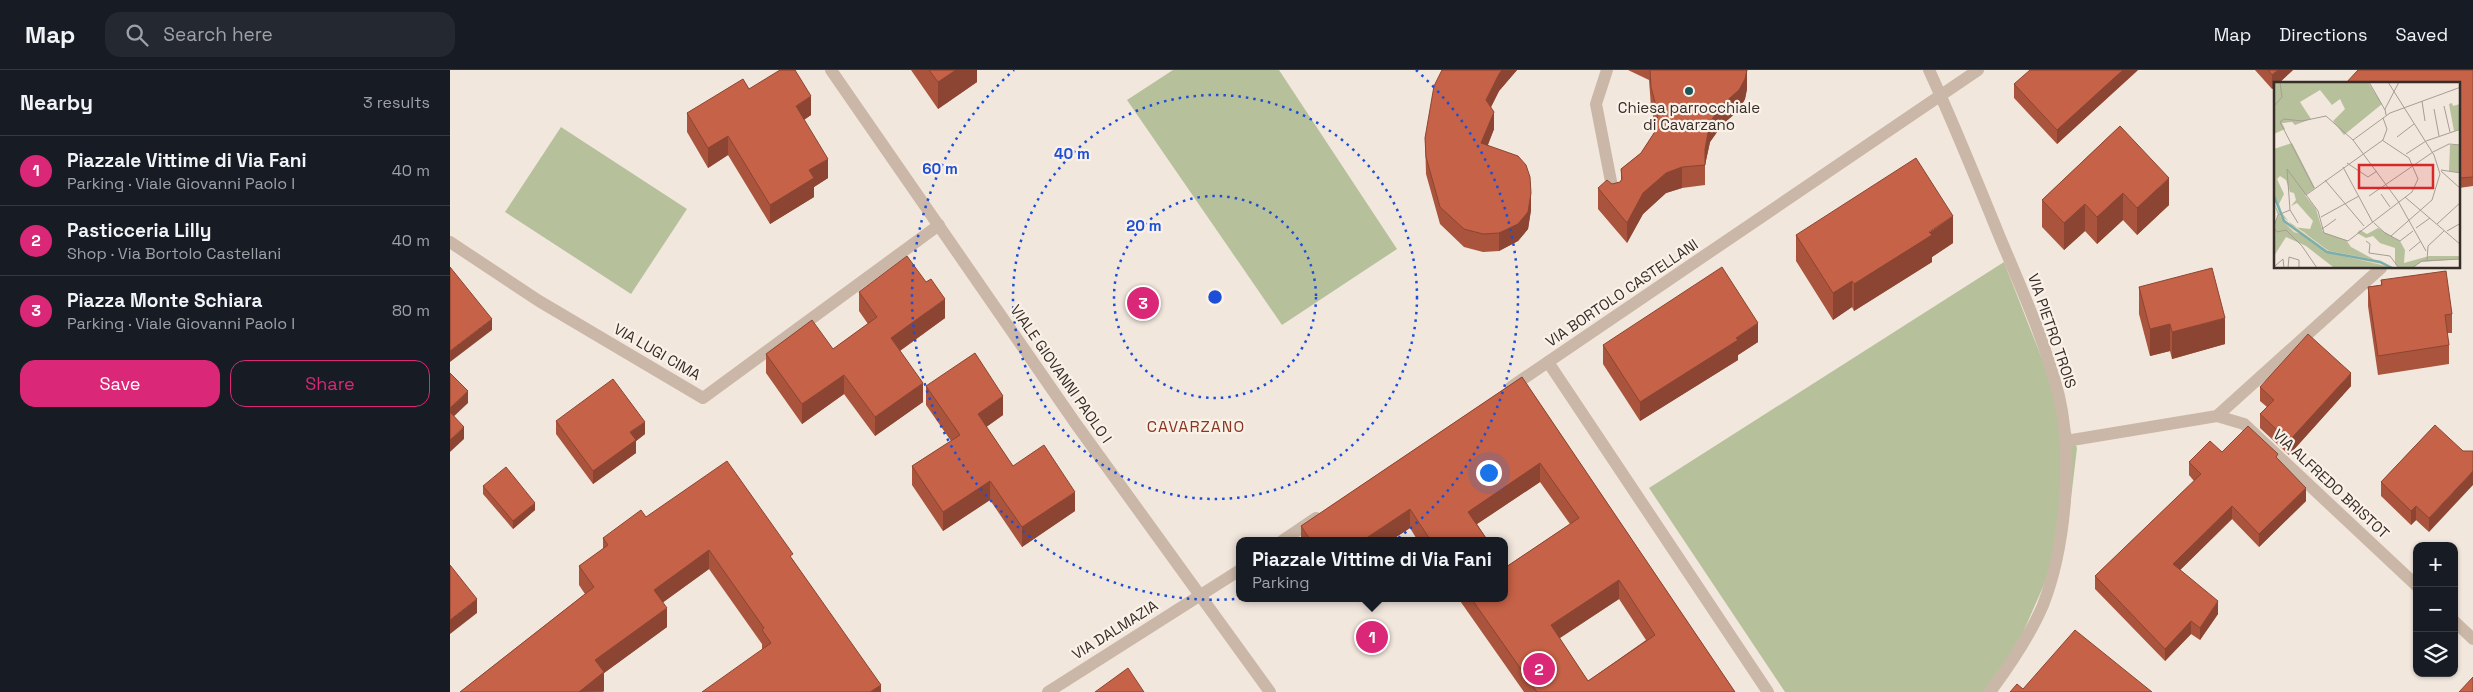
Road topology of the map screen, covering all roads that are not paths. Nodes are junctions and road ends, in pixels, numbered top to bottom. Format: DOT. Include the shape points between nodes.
graph roads {
  1 [pos="831,70"];
  2 [pos="1607,70"];
  3 [pos="1929,70"];
  4 [pos="1978,70"];
  5 [pos="1941,97"];
  6 [pos="1614,197"];
  7 [pos="938,225"];
  8 [pos="450,242"];
  9 [pos="2380,269"];
  10 [pos="1548,362"];
  11 [pos="1500,394"];
  12 [pos="2217,416"];
  13 [pos="2066,441"];
  14 [pos="1324,513"];
  15 [pos="1288,537"];
  16 [pos="1236,573"];
  17 [pos="2413,582"];
  18 [pos="1200,596"];
  19 [pos="2458,625"];
  20 [pos="2473,639"];
  21 [pos="1048,692"];
  22 [pos="1270,692"];
  23 [pos="1768,692"];
  24 [pos="1990,692"];
  1 -- 7 [label="street, VIALE GIOVANNI PAOLO I"];
  2 -- 6 [label="street" via="1596,104"];
  3 -- 5 [label="street, VIA PIETRO TROIS"];
  4 -- 5 [label="street, VIA BORTOLO CASTELLANI"];
  5 -- 10 [label="street, VIA BORTOLO CASTELLANI"];
  5 -- 13 [label="street, VIA PIETRO TROIS" via="2047,354"];
  7 -- 8 [label="street, VIA LUGI CIMA" via="703,398 539,301"];
  7 -- 18 [label="street, VIALE GIOVANNI PAOLO I"];
  9 -- 12 [label="street"];
  10 -- 11 [label="street, VIA BORTOLO CASTELLANI"];
  10 -- 23 [label="street"];
  12 -- 13 [label="street, VIA ALFREDO BRISTOT"];
  12 -- 17 [label="street, VIA ALFREDO BRISTOT" via="2244,424"];
  13 -- 24 [label="street, VIA PIETRO TROIS" via="2062,519 2054,565 2042,605 2021,647"];
  14 -- 15 [label="street"];
  16 -- 18 [label="street"];
  18 -- 21 [label="street, VIA DALMAZIA"];
  18 -- 22 [label="street, VIALE GIOVANNI PAOLO I"];
  19 -- 20 [label="street"];
}
